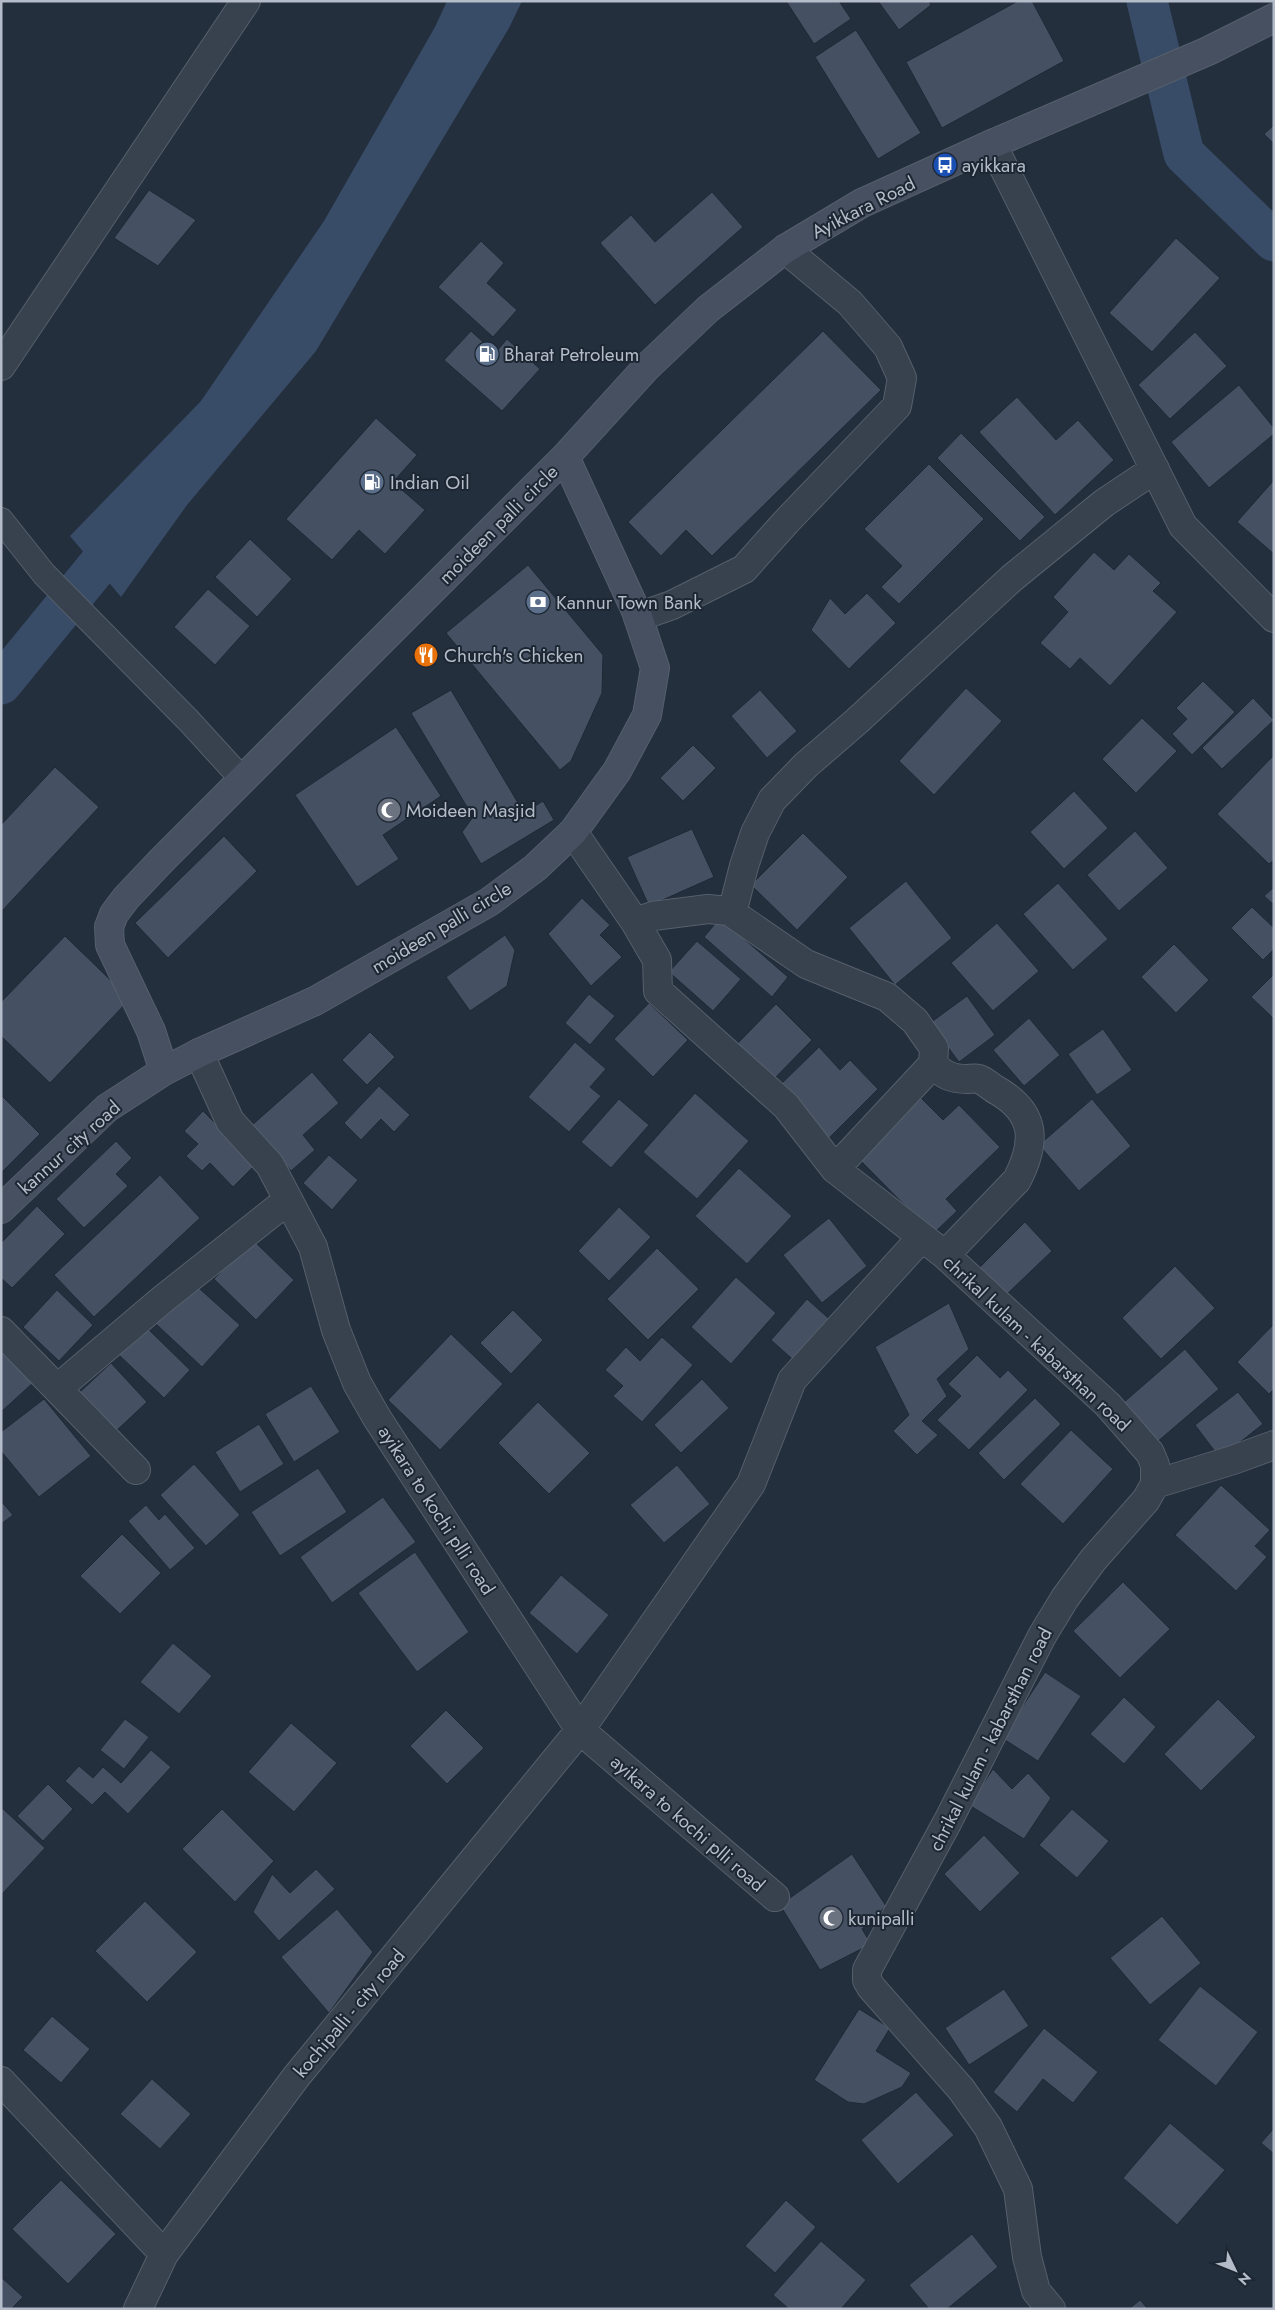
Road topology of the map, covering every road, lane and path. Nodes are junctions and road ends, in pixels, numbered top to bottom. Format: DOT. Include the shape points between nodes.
graph roads {
  1 [pos="246,1"];
  2 [pos="1274,18"];
  3 [pos="992,144"];
  4 [pos="785,248"];
  5 [pos="1,366"];
  6 [pos="565,457"];
  7 [pos="1155,469"];
  8 [pos="1,520"];
  9 [pos="638,617"];
  10 [pos="1274,618"];
  11 [pos="242,779"];
  12 [pos="572,832"];
  13 [pos="732,913"];
  14 [pos="635,922"];
  15 [pos="199,1052"];
  16 [pos="933,1064"];
  17 [pos="164,1071"];
  18 [pos="835,1169"];
  19 [pos="288,1200"];
  20 [pos="1,1210"];
  21 [pos="922,1237"];
  22 [pos="945,1255"];
  23 [pos="1,1331"];
  24 [pos="58,1388"];
  25 [pos="1274,1445"];
  26 [pos="136,1470"];
  27 [pos="1155,1484"];
  28 [pos="580,1730"];
  29 [pos="775,1898"];
  30 [pos="1,2081"];
  31 [pos="164,2254"];
  32 [pos="138,2309"];
  33 [pos="1051,2309"];
  1 -- 5 [label="street"];
  2 -- 3 [label="main road, Ayikkara Road" via="1208,51"];
  3 -- 4 [label="main road, Ayikkara Road" via="862,203"];
  3 -- 7 [label="street"];
  4 -- 6 [label="main road, Ayikkara Road" via="701,315 646,368"];
  4 -- 9 [label="street" via="850,303 888,347 902,378 897,406 744,569 672,605"];
  6 -- 9 [label="main road, moideen palli circle"];
  6 -- 11 [label="main road, moideen palli circle"];
  7 -- 10 [label="street" via="1183,526"];
  7 -- 13 [label="street" via="1104,503 1012,578 806,765 772,800 755,833"];
  8 -- 11 [label="lane" via="44,574"];
  9 -- 12 [label="main road, moideen palli circle" via="655,668 647,715 617,771"];
  11 -- 17 [label="main road, moideen palli circle" via="126,898 109,927 110,945 151,1031"];
  12 -- 14 [label="street, chrikal kulam - kabarsthan road"];
  12 -- 15 [label="main road, moideen palli circle" via="535,868 488,902 315,1001"];
  13 -- 14 [label="street" via="708,909 653,916"];
  13 -- 16 [label="street" via="806,964 886,997 915,1021 934,1048"];
  14 -- 18 [label="street, chrikal kulam - kabarsthan road" via="657,960 658,991 786,1106"];
  15 -- 17 [label="main road, moideen palli circle"];
  15 -- 19 [label="street, ayikara to kochi plli road" via="230,1121 270,1165"];
  16 -- 18 [label="street"];
  16 -- 22 [label="street" via="942,1074 979,1079 1011,1099 1026,1116 1030,1144 1018,1180"];
  17 -- 20 [label="main road, kannur city road" via="108,1108"];
  18 -- 21 [label="street, chrikal kulam - kabarsthan road"];
  19 -- 24 [label="street"];
  19 -- 28 [label="street, ayikara to kochi plli road" via="313,1247 336,1330 357,1384"];
  21 -- 22 [label="street, chrikal kulam - kabarsthan road"];
  21 -- 28 [label="street, kochipalli - city road" via="792,1380 751,1484"];
  22 -- 27 [label="street, chrikal kulam - kabarsthan road" via="1108,1404 1150,1453 1155,1465"];
  23 -- 24 [label="street"];
  24 -- 26 [label="street"];
  25 -- 27 [label="street"];
  27 -- 33 [label="street, chrikal kulam - kabarsthan road" via="1146,1500 1093,1560 1042,1636 948,1821 867,1970 867,1980 872,1987 961,2089 988,2127 1018,2189 1027,2257 1036,2291"];
  28 -- 29 [label="street, ayikara to kochi plli road"];
  28 -- 31 [label="street, kochipalli - city road" via="296,2077"];
  30 -- 31 [label="street"];
  31 -- 32 [label="street, kochipalli - city road"];
}
